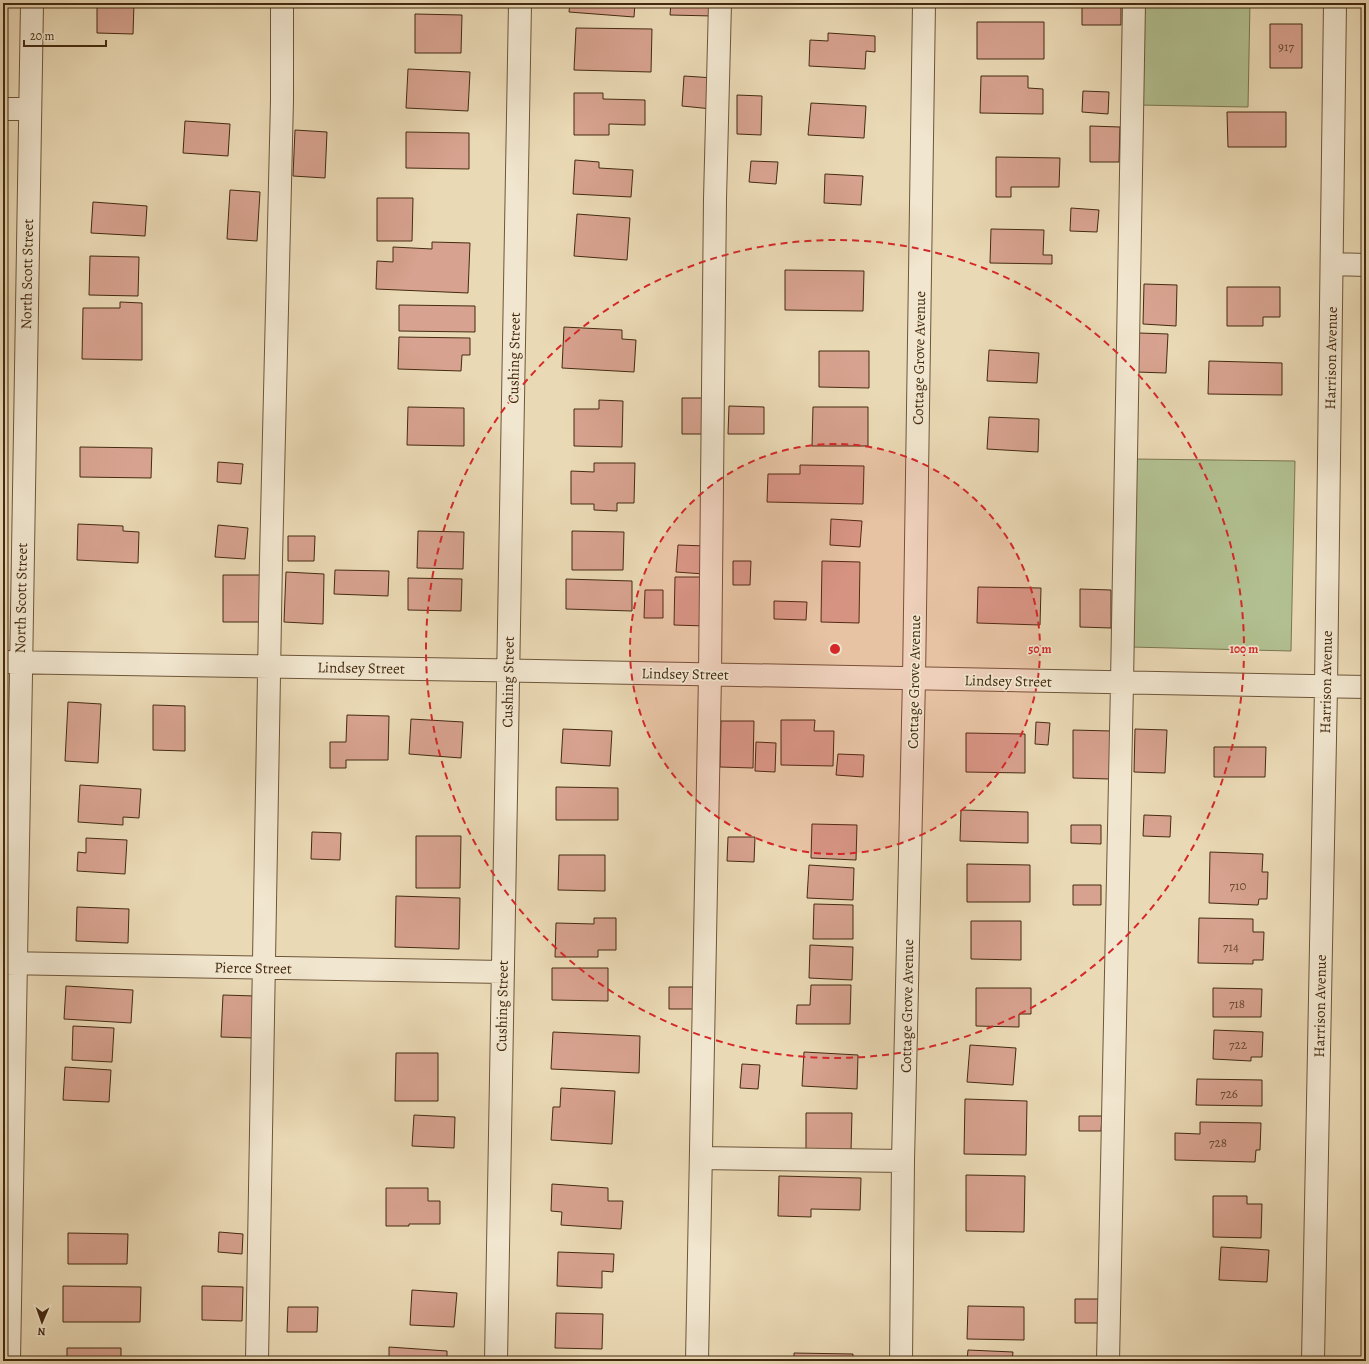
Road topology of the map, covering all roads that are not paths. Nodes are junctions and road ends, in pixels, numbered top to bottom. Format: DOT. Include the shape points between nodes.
graph roads {
  1 [pos="32,3"];
  2 [pos="282,3"];
  3 [pos="520,3"];
  4 [pos="720,3"];
  5 [pos="924,3"];
  6 [pos="1134,3"];
  7 [pos="1335,3"];
  8 [pos="3,109"];
  9 [pos="30,109"];
  10 [pos="1332,264"];
  11 [pos="1366,265"];
  12 [pos="12,662"];
  13 [pos="270,666"];
  14 [pos="509,670"];
  15 [pos="710,675"];
  16 [pos="914,679"];
  17 [pos="1122,683"];
  18 [pos="1326,687"];
  19 [pos="1366,687"];
  20 [pos="10,963"];
  21 [pos="264,968"];
  22 [pos="503,972"];
  23 [pos="701,1158"];
  24 [pos="903,1161"];
  25 [pos="9,1361"];
  26 [pos="257,1361"];
  27 [pos="496,1361"];
  28 [pos="697,1361"];
  29 [pos="901,1361"];
  30 [pos="1108,1361"];
  31 [pos="1313,1361"];
  1 -- 9 [label="street, North Scott Street"];
  2 -- 13 [label="street"];
  3 -- 14 [label="street, Cushing Street"];
  4 -- 15 [label="street"];
  5 -- 16 [label="street, Cottage Grove Avenue"];
  6 -- 17 [label="street"];
  7 -- 10 [label="street, Harrison Avenue"];
  8 -- 9 [label="street"];
  9 -- 12 [label="street, North Scott Street"];
  10 -- 11 [label="street"];
  10 -- 18 [label="street, Harrison Avenue"];
  12 -- 13 [label="street, Lindsey Street"];
  12 -- 20 [label="street, North Scott Street"];
  13 -- 14 [label="street, Lindsey Street"];
  13 -- 21 [label="street"];
  14 -- 15 [label="street, Lindsey Street"];
  14 -- 22 [label="street, Cushing Street"];
  15 -- 16 [label="street, Lindsey Street"];
  15 -- 23 [label="street"];
  16 -- 17 [label="street, Lindsey Street"];
  16 -- 24 [label="street, Cottage Grove Avenue"];
  17 -- 18 [label="street, Lindsey Street"];
  17 -- 30 [label="street"];
  18 -- 19 [label="street, Lindsey Street"];
  18 -- 31 [label="street, Harrison Avenue"];
  20 -- 21 [label="street, Pierce Street"];
  20 -- 25 [label="street, North Scott Street"];
  21 -- 22 [label="street, Pierce Street"];
  21 -- 26 [label="street"];
  22 -- 27 [label="street, Cushing Street"];
  23 -- 24 [label="street"];
  23 -- 28 [label="street"];
  24 -- 29 [label="street, Cottage Grove Avenue"];
}
